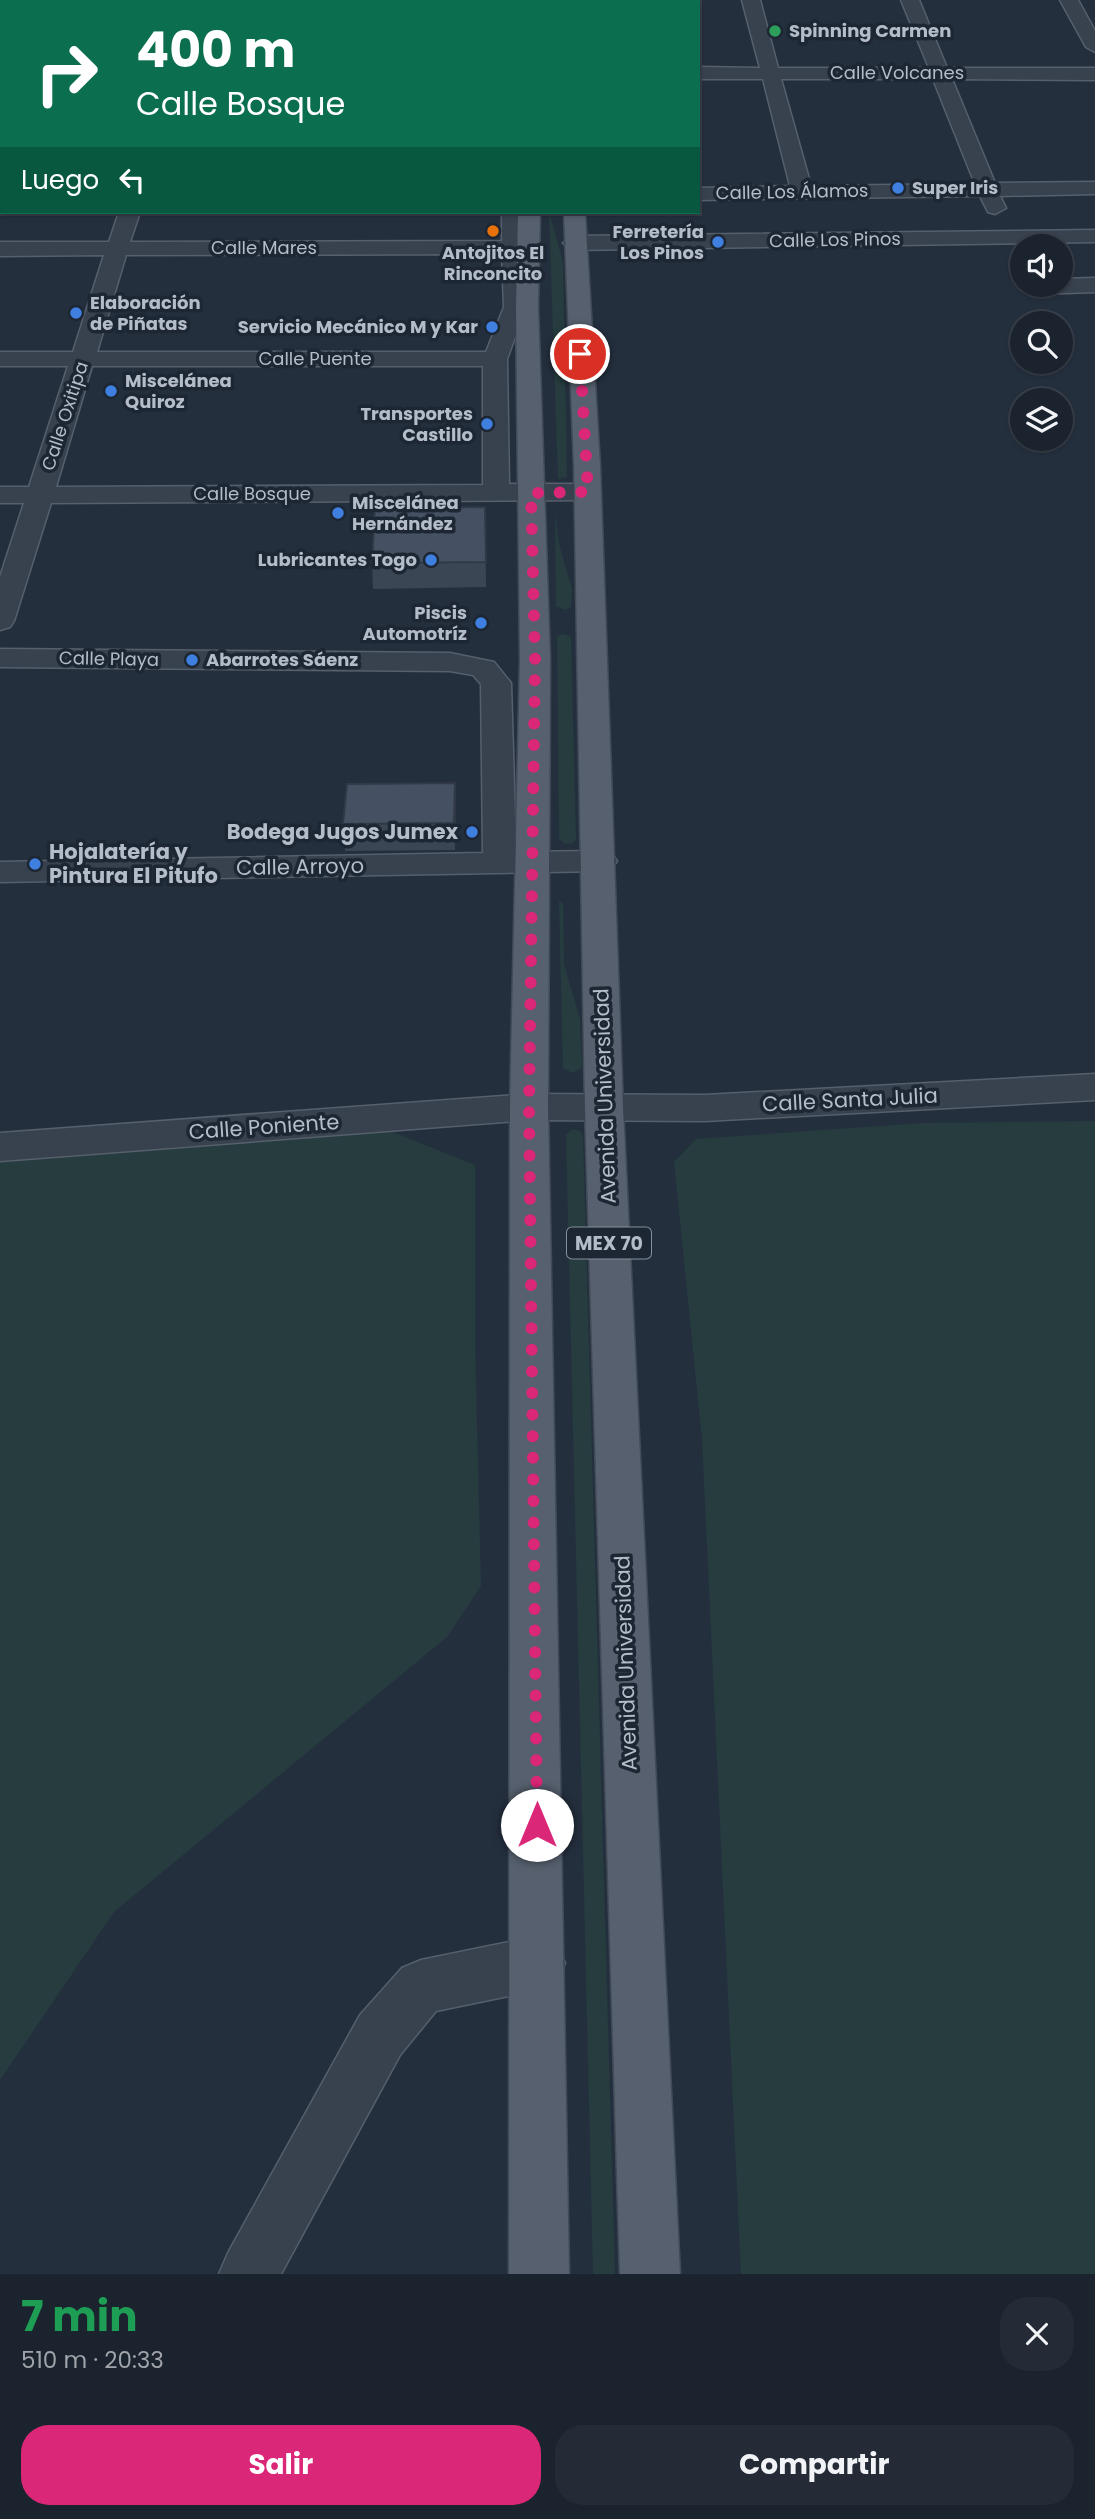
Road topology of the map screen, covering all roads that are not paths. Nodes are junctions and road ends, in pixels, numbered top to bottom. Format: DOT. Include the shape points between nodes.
graph roads {
  1 [pos="751,0"];
  2 [pos="909,0"];
  3 [pos="1069,0"];
  4 [pos="1095,47"];
  5 [pos="700,73"];
  6 [pos="770,73"];
  7 [pos="940,74"];
  8 [pos="1095,74"];
  9 [pos="1095,188"];
  10 [pos="984,189"];
  11 [pos="802,192"];
  12 [pos="700,194"];
  13 [pos="128,214"];
  14 [pos="574,227"];
  15 [pos="521,229"];
  16 [pos="1095,236"];
  17 [pos="1073,237"];
  18 [pos="1010,238"];
  19 [pos="117,248"];
  20 [pos="0,249"];
  21 [pos="1073,285"];
  22 [pos="1095,285"];
  23 [pos="1042,297"];
  24 [pos="1048,307"];
  25 [pos="0,359"];
  26 [pos="83,359"];
  27 [pos="495,359"];
  28 [pos="588,492"];
  29 [pos="513,493"];
  30 [pos="0,495"];
  31 [pos="40,495"];
  32 [pos="0,621"];
  33 [pos="0,658"];
  34 [pos="600,861"];
  35 [pos="515,863"];
  36 [pos="0,872"];
  37 [pos="1095,1087"];
  38 [pos="529,1107"];
  39 [pos="604,1108"];
  40 [pos="0,1147"];
  41 [pos="538,1964"];
  42 [pos="249,2274"];
  43 [pos="539,2274"];
  44 [pos="650,2274"];
  1 -- 6 [label="street"];
  2 -- 7 [label="street"];
  3 -- 4 [label="street"];
  5 -- 6 [label="street, Calle Volcanes"];
  6 -- 7 [label="street, Calle Volcanes"];
  6 -- 11 [label="street"];
  7 -- 8 [label="street, Calle Volcanes"];
  7 -- 10 [label="street"];
  9 -- 10 [label="street, Calle Los Álamos"];
  10 -- 11 [label="street, Calle Los Álamos"];
  10 -- 18 [label="street"];
  11 -- 12 [label="street, Calle Los Álamos"];
  13 -- 19 [label="street, Calle Oxitipa"];
  14 -- 18 [label="street, Calle Los Pinos"];
  14 -- 28 [label="main road, Avenida Universidad / MEX 70"];
  15 -- 19 [label="street, Calle Mares"];
  15 -- 27 [label="street" via="514,307"];
  15 -- 29 [label="main road"];
  16 -- 17 [label="street, Calle Los Pinos"];
  19 -- 20 [label="street, Calle Mares"];
  19 -- 26 [label="street, Calle Oxitipa"];
  21 -- 22 [label="street"];
  23 -- 24 [label="street"];
  25 -- 26 [label="street, Calle Puente"];
  26 -- 27 [label="street, Calle Puente"];
  26 -- 31 [label="street, Calle Oxitipa"];
  27 -- 29 [label="street"];
  28 -- 29 [label="street, Calle Bosque"];
  28 -- 34 [label="main road, Avenida Universidad / MEX 70"];
  29 -- 31 [label="street, Calle Bosque"];
  29 -- 35 [label="main road" via="535,659"];
  30 -- 31 [label="street, Calle Bosque"];
  31 -- 32 [label="street, Calle Oxitipa"];
  33 -- 35 [label="street, Calle Playa" via="471,664 483,668 496,683"];
  34 -- 35 [label="street, Calle Arroyo"];
  34 -- 39 [label="main road, Avenida Universidad / MEX 70"];
  35 -- 36 [label="street, Calle Arroyo"];
  35 -- 38 [label="main road"];
  37 -- 39 [label="street, Calle Santa Julia" via="705,1108"];
  38 -- 39 [label="street, Calle Santa Julia"];
  38 -- 40 [label="street, Calle Poniente"];
  38 -- 41 [label="main road"];
  39 -- 44 [label="main road, Avenida Universidad / MEX 70"];
  41 -- 42 [label="street" via="421,1987 380,2035"];
  41 -- 43 [label="main road"];
}
